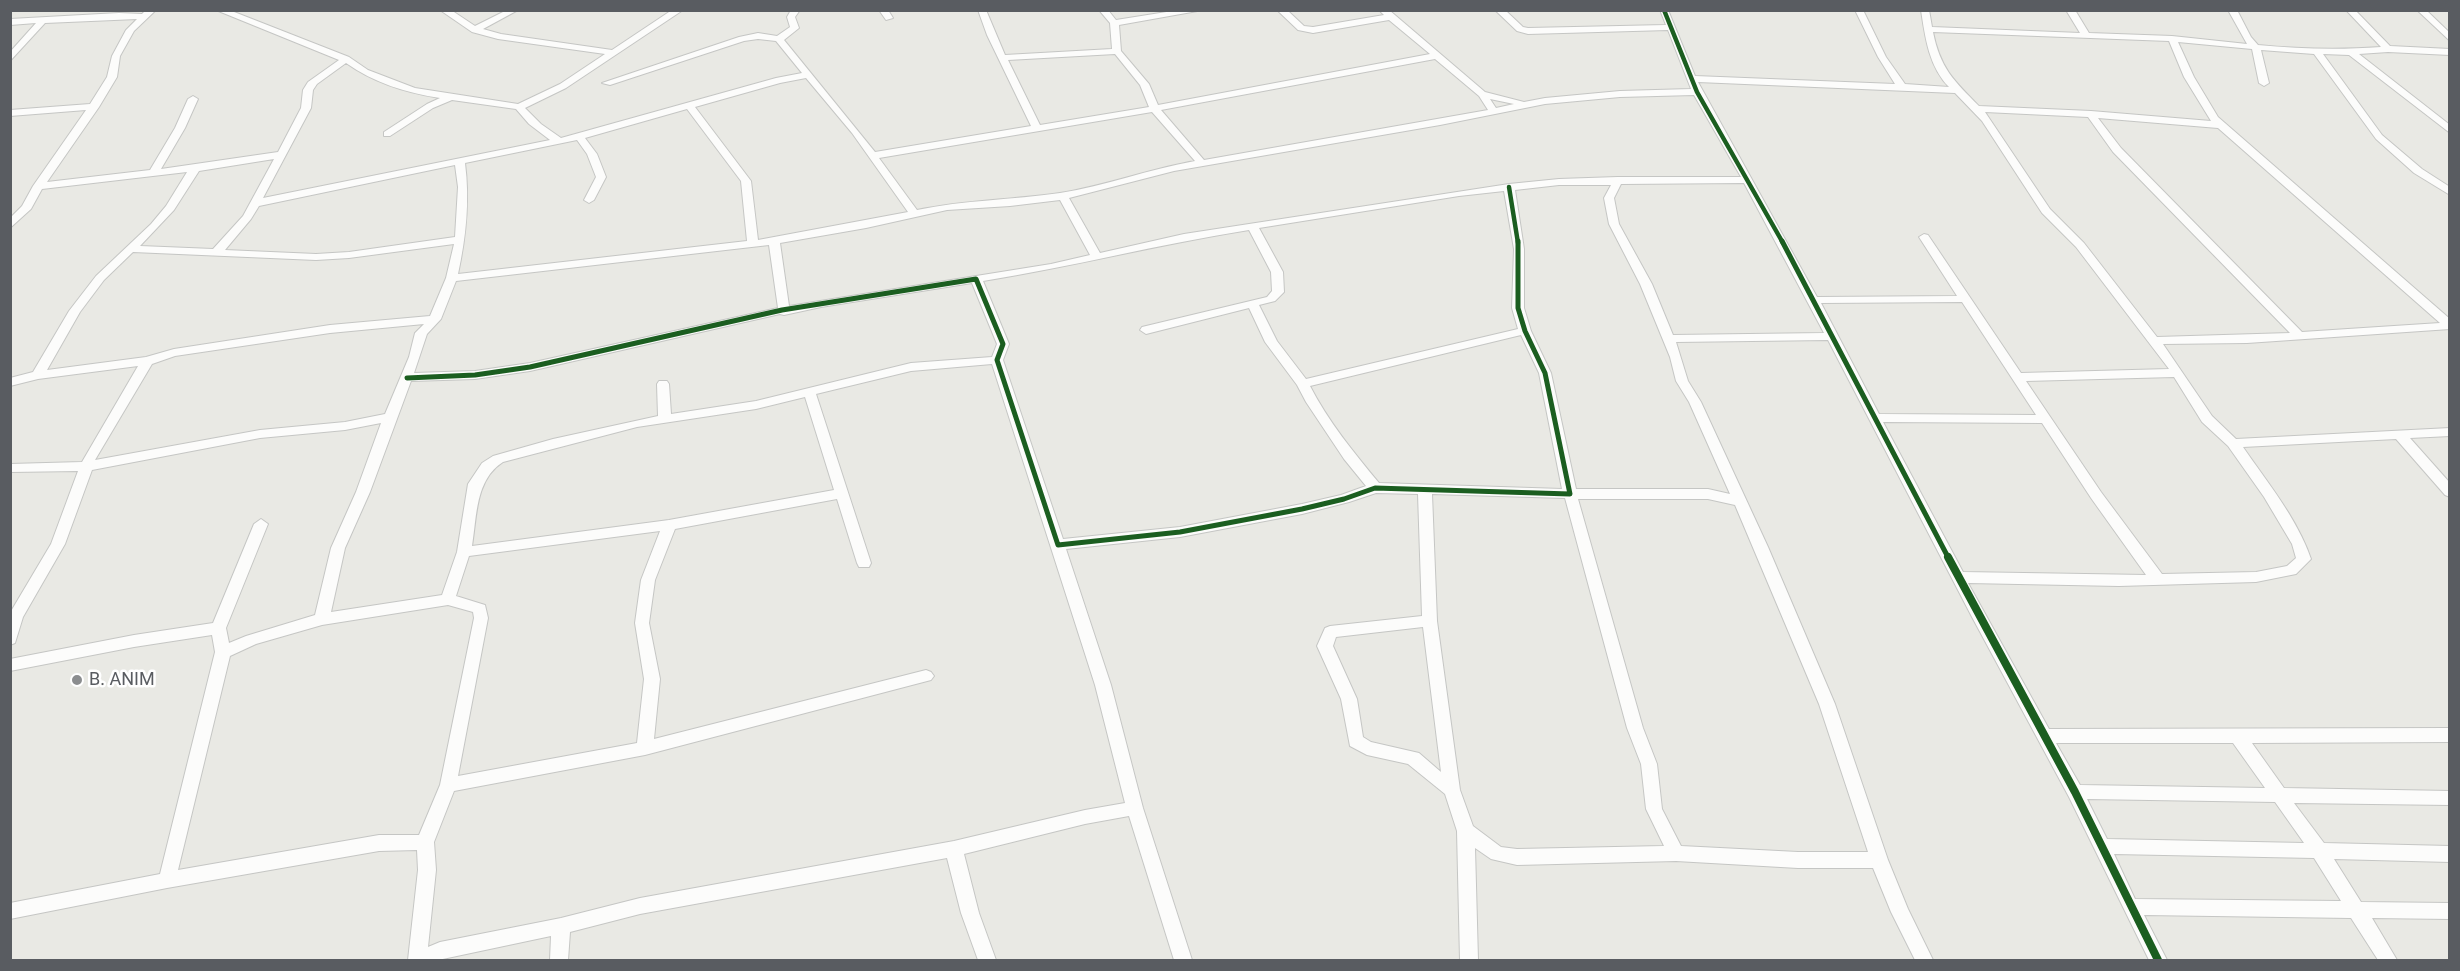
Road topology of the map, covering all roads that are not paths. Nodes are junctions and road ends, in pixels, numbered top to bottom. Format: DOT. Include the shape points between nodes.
graph roads {
  1 [pos="220,10"];
  2 [pos="444,10"];
  3 [pos="514,10"];
  4 [pos="679,10"];
  5 [pos="796,10"];
  6 [pos="982,10"];
  7 [pos="1103,10"];
  8 [pos="1199,10"];
  9 [pos="1281,10"];
  10 [pos="1499,10"];
  11 [pos="1664,10"];
  12 [pos="1859,10"];
  13 [pos="1925,10"];
  14 [pos="2070,10"];
  15 [pos="2232,10"];
  16 [pos="2350,10"];
  17 [pos="2421,10"];
  18 [pos="147,14"];
  19 [pos="1387,14"];
  20 [pos="43,20"];
  21 [pos="10,22"];
  22 [pos="1114,23"];
  23 [pos="1669,27"];
  24 [pos="1928,29"];
  25 [pos="475,30"];
  26 [pos="2086,35"];
  27 [pos="2450,38"];
  28 [pos="779,39"];
  29 [pos="2172,39"];
  30 [pos="2256,48"];
  31 [pos="2388,49"];
  32 [pos="1117,51"];
  33 [pos="2317,52"];
  34 [pos="2351,52"];
  35 [pos="2450,52"];
  36 [pos="615,53"];
  37 [pos="1434,56"];
  38 [pos="10,58"];
  39 [pos="1002,58"];
  40 [pos="346,59"];
  41 [pos="808,75"];
  42 [pos="1691,79"];
  43 [pos="1946,79"];
  44 [pos="607,83"];
  45 [pos="2264,83"];
  46 [pos="1902,87"];
  47 [pos="1933,88"];
  48 [pos="1959,91"];
  49 [pos="1697,92"];
  50 [pos="1482,94"];
  51 [pos="452,96"];
  52 [pos="193,99"];
  53 [pos="1525,104"];
  54 [pos="689,105"];
  55 [pos="94,106"];
  56 [pos="519,107"];
  57 [pos="1155,109"];
  58 [pos="1977,109"];
  59 [pos="1494,112"];
  60 [pos="10,113"];
  61 [pos="2091,114"];
  62 [pos="2221,125"];
  63 [pos="1036,127"];
  64 [pos="2450,130"];
  65 [pos="387,134"];
  66 [pos="579,137"];
  67 [pos="559,141"];
  68 [pos="281,155"];
  69 [pos="872,156"];
  70 [pos="460,163"];
  71 [pos="1202,163"];
  72 [pos="195,168"];
  73 [pos="155,171"];
  74 [pos="1618,180"];
  75 [pos="1748,180"];
  76 [pos="1584,182"];
  77 [pos="38,186"];
  78 [pos="1509,187"];
  79 [pos="2450,192"];
  80 [pos="1063,196"];
  81 [pos="1609,198"];
  82 [pos="589,200"];
  83 [pos="255,202"];
  84 [pos="914,213"];
  85 [pos="10,225"];
  86 [pos="1253,228"];
  87 [pos="1924,237"];
  88 [pos="774,239"];
  89 [pos="460,240"];
  90 [pos="753,244"];
  91 [pos="129,249"];
  92 [pos="216,253"];
  93 [pos="1096,255"];
  94 [pos="452,278"];
  95 [pos="976,279"];
  96 [pos="1965,299"];
  97 [pos="1813,300"];
  98 [pos="1253,305"];
  99 [pos="784,312"];
  100 [pos="435,319"];
  101 [pos="2449,326"];
  102 [pos="1146,330"];
  103 [pos="1525,331"];
  104 [pos="2298,334"];
  105 [pos="1831,336"];
  106 [pos="1669,339"];
  107 [pos="2154,341"];
  108 [pos="997,360"];
  109 [pos="147,361"];
  110 [pos="2178,373"];
  111 [pos="38,375"];
  112 [pos="2020,377"];
  113 [pos="407,378"];
  114 [pos="10,382"];
  115 [pos="663,384"];
  116 [pos="1303,384"];
  117 [pos="809,391"];
  118 [pos="390,417"];
  119 [pos="1875,418"];
  120 [pos="665,419"];
  121 [pos="2046,419"];
  122 [pos="2450,432"];
  123 [pos="2398,433"];
  124 [pos="2234,444"];
  125 [pos="87,466"];
  126 [pos="10,468"];
  127 [pos="1729,482"];
  128 [pos="1375,488"];
  129 [pos="1425,489"];
  130 [pos="2450,492"];
  131 [pos="842,493"];
  132 [pos="1570,494"];
  133 [pos="1708,494"];
  134 [pos="1739,501"];
  135 [pos="261,524"];
  136 [pos="669,525"];
  137 [pos="1059,545"];
  138 [pos="464,552"];
  139 [pos="864,563"];
  140 [pos="1959,577"];
  141 [pos="2157,579"];
  142 [pos="448,600"];
  143 [pos="14,618"];
  144 [pos="322,619"];
  145 [pos="1430,621"];
  146 [pos="218,628"];
  147 [pos="10,639"];
  148 [pos="223,652"];
  149 [pos="10,665"];
  150 [pos="926,676"];
  151 [pos="2237,735"];
  152 [pos="2450,735"];
  153 [pos="2045,736"];
  154 [pos="645,748"];
  155 [pos="448,785"];
  156 [pos="1452,790"];
  157 [pos="2075,792"];
  158 [pos="2281,797"];
  159 [pos="2450,798"];
  160 [pos="1135,808"];
  161 [pos="1466,831"];
  162 [pos="424,842"];
  163 [pos="2103,846"];
  164 [pos="954,849"];
  165 [pos="2319,851"];
  166 [pos="1676,853"];
  167 [pos="2450,854"];
  168 [pos="1879,860"];
  169 [pos="167,880"];
  170 [pos="2130,907"];
  171 [pos="2357,910"];
  172 [pos="10,911"];
  173 [pos="2450,911"];
  174 [pos="561,926"];
  175 [pos="417,960"];
  176 [pos="559,960"];
  177 [pos="987,960"];
  178 [pos="1183,960"];
  179 [pos="1469,960"];
  180 [pos="1924,960"];
  181 [pos="2158,960"];
  182 [pos="2388,960"];
  1 -- 40 [label="street"];
  2 -- 25 [label="street"];
  3 -- 25 [label="street"];
  4 -- 36 [label="street"];
  5 -- 28 [label="street" via="791,17 795,28"];
  6 -- 39 [label="street"];
  7 -- 22 [label="street"];
  8 -- 22 [label="street"];
  9 -- 19 [label="street" via="1301,28 1312,30"];
  10 -- 23 [label="street" via="1528,31"];
  11 -- 23 [label="street"];
  12 -- 46 [label="street" via="1881,57"];
  13 -- 24 [label="street"];
  14 -- 26 [label="street"];
  15 -- 30 [label="street"];
  16 -- 31 [label="street"];
  17 -- 27 [label="street"];
  18 -- 20 [label="street"];
  18 -- 55 [label="street" via="130,30 116,56 112,77"];
  19 -- 37 [label="street"];
  20 -- 21 [label="street"];
  20 -- 38 [label="street"];
  22 -- 32 [label="street"];
  23 -- 42 [label="street"];
  24 -- 26 [label="street"];
  24 -- 43 [label="street" via="1932,49"];
  25 -- 36 [label="street"];
  26 -- 29 [label="street"];
  28 -- 41 [label="street"];
  28 -- 44 [label="street" via="742,39"];
  29 -- 30 [label="street"];
  29 -- 62 [label="street" via="2207,109"];
  30 -- 33 [label="street"];
  30 -- 45 [label="street"];
  31 -- 34 [label="street"];
  31 -- 35 [label="street"];
  32 -- 39 [label="street"];
  32 -- 57 [label="street" via="1144,84"];
  33 -- 34 [label="street"];
  33 -- 79 [label="street" via="2379,137"];
  34 -- 64 [label="street"];
  36 -- 56 [label="street" via="563,86"];
  37 -- 50 [label="street"];
  37 -- 57 [label="street"];
  39 -- 63 [label="street"];
  40 -- 51 [label="street" via="365,72 413,91"];
  40 -- 68 [label="street" via="313,82 306,108"];
  41 -- 54 [label="street"];
  41 -- 69 [label="street"];
  42 -- 46 [label="street"];
  42 -- 49 [label="street"];
  43 -- 47 [label="street"];
  43 -- 48 [label="street"];
  46 -- 47 [label="street"];
  47 -- 48 [label="street"];
  48 -- 58 [label="street"];
  49 -- 53 [label="street" via="1586,96"];
  49 -- 75 [label="street"];
  50 -- 53 [label="street"];
  50 -- 59 [label="street"];
  51 -- 56 [label="street"];
  51 -- 65 [label="street"];
  52 -- 73 [label="street"];
  53 -- 59 [label="street"];
  54 -- 66 [label="street"];
  54 -- 90 [label="street" via="746,181"];
  55 -- 60 [label="street"];
  55 -- 77 [label="street"];
  56 -- 67 [label="street" via="526,117"];
  57 -- 63 [label="street"];
  57 -- 71 [label="street"];
  58 -- 61 [label="street"];
  58 -- 107 [label="street" via="2046,211 2080,245"];
  59 -- 71 [label="street"];
  61 -- 62 [label="street"];
  61 -- 104 [label="street" via="2117,150"];
  62 -- 101 [label="street"];
  63 -- 69 [label="street"];
  66 -- 67 [label="street"];
  66 -- 82 [label="street" via="592,154 601,177"];
  67 -- 70 [label="street"];
  68 -- 72 [label="street"];
  68 -- 83 [label="street"];
  69 -- 84 [label="street"];
  70 -- 83 [label="street"];
  70 -- 89 [label="street"];
  71 -- 80 [label="street"];
  72 -- 73 [label="street"];
  72 -- 91 [label="street" via="170,208"];
  73 -- 77 [label="street"];
  74 -- 75 [label="street"];
  74 -- 76 [label="street"];
  74 -- 81 [label="street"];
  75 -- 97 [label="street"];
  76 -- 78 [label="street"];
  76 -- 81 [label="street"];
  77 -- 85 [label="street" via="27,207"];
  78 -- 86 [label="street"];
  78 -- 103 [label="street" via="1519,249 1518,308"];
  80 -- 84 [label="street"];
  80 -- 93 [label="street"];
  81 -- 106 [label="street" via="1614,224 1637,265"];
  83 -- 92 [label="street"];
  84 -- 88 [label="street" via="866,225"];
  86 -- 93 [label="street"];
  86 -- 98 [label="street" via="1279,283 1278,292 1271,299"];
  87 -- 96 [label="street"];
  88 -- 90 [label="street"];
  88 -- 99 [label="street"];
  89 -- 92 [label="street" via="316,257"];
  89 -- 94 [label="street"];
  90 -- 94 [label="street"];
  91 -- 92 [label="street"];
  91 -- 111 [label="street" via="75,311"];
  93 -- 95 [label="street"];
  94 -- 100 [label="street"];
  95 -- 99 [label="street"];
  95 -- 108 [label="street" via="1003,344"];
  96 -- 97 [label="street"];
  96 -- 112 [label="street"];
  97 -- 105 [label="street"];
  98 -- 102 [label="street"];
  98 -- 116 [label="street" via="1271,342"];
  99 -- 113 [label="street" via="518,368"];
  100 -- 109 [label="street" via="330,329 174,353"];
  100 -- 113 [label="street" via="422,333"];
  101 -- 104 [label="street"];
  103 -- 116 [label="street"];
  103 -- 132 [label="street" via="1545,373"];
  104 -- 107 [label="street"];
  105 -- 106 [label="street"];
  105 -- 119 [label="street"];
  106 -- 127 [label="street" via="1682,381"];
  107 -- 110 [label="street"];
  108 -- 117 [label="street" via="911,368"];
  108 -- 137 [label="street"];
  109 -- 111 [label="street"];
  109 -- 125 [label="street" via="108,422"];
  110 -- 112 [label="street"];
  110 -- 124 [label="street" via="2207,419"];
  111 -- 114 [label="street"];
  112 -- 121 [label="street"];
  113 -- 118 [label="street"];
  115 -- 120 [label="street"];
  116 -- 128 [label="street"];
  117 -- 120 [label="street" via="756,405"];
  117 -- 131 [label="street"];
  118 -- 125 [label="street" via="345,426 260,434"];
  118 -- 144 [label="street" via="338,548"];
  119 -- 121 [label="street"];
  119 -- 140 [label="street"];
  120 -- 138 [label="street" via="553,442 487,466 475,483"];
  121 -- 141 [label="street"];
  122 -- 123 [label="street"];
  123 -- 124 [label="street"];
  123 -- 130 [label="street"];
  124 -- 141 [label="street" via="2269,494 2304,559 2291,570 2256,577"];
  125 -- 126 [label="street"];
  125 -- 143 [label="street" via="57,544"];
  127 -- 133 [label="street"];
  127 -- 134 [label="street"];
  128 -- 129 [label="street"];
  128 -- 137 [label="street" via="1302,509 1180,532"];
  129 -- 132 [label="street"];
  129 -- 145 [label="street"];
  131 -- 136 [label="street"];
  131 -- 139 [label="street"];
  132 -- 133 [label="street"];
  132 -- 166 [label="street" via="1635,728 1649,764 1654,810"];
  133 -- 134 [label="street"];
  134 -- 168 [label="street" via="1827,704"];
  135 -- 146 [label="street"];
  136 -- 138 [label="street"];
  136 -- 154 [label="street" via="648,580 642,623 652,679"];
  137 -- 160 [label="street" via="1103,685"];
  138 -- 142 [label="street"];
  140 -- 141 [label="street"];
  140 -- 153 [label="street"];
  142 -- 144 [label="street"];
  142 -- 155 [label="street" via="472,604 480,609 481,618"];
  143 -- 147 [label="street"];
  144 -- 148 [label="street"];
  145 -- 156 [label="street"];
  145 -- 156 [label="street" via="1330,632 1325,646 1348,699 1356,741 1413,758"];
  146 -- 148 [label="street"];
  146 -- 149 [label="street"];
  148 -- 169 [label="street"];
  150 -- 154 [label="street"];
  151 -- 152 [label="street"];
  151 -- 153 [label="street"];
  151 -- 158 [label="street"];
  153 -- 157 [label="street"];
  154 -- 155 [label="street"];
  155 -- 162 [label="street"];
  156 -- 161 [label="street"];
  157 -- 158 [label="street"];
  157 -- 163 [label="street"];
  158 -- 159 [label="street"];
  158 -- 165 [label="street"];
  160 -- 164 [label="street"];
  160 -- 178 [label="street"];
  161 -- 166 [label="street" via="1497,854 1516,857"];
  161 -- 179 [label="street"];
  162 -- 169 [label="street" via="379,843"];
  162 -- 175 [label="street" via="427,870"];
  163 -- 165 [label="street"];
  163 -- 170 [label="street"];
  164 -- 174 [label="street" via="640,906"];
  164 -- 177 [label="street"];
  165 -- 167 [label="street"];
  165 -- 171 [label="street"];
  166 -- 168 [label="street"];
  168 -- 180 [label="street"];
  169 -- 172 [label="street"];
  170 -- 171 [label="street"];
  170 -- 181 [label="street"];
  171 -- 173 [label="street"];
  171 -- 182 [label="street"];
  174 -- 175 [label="street" via="440,951"];
  174 -- 176 [label="street"];
}
